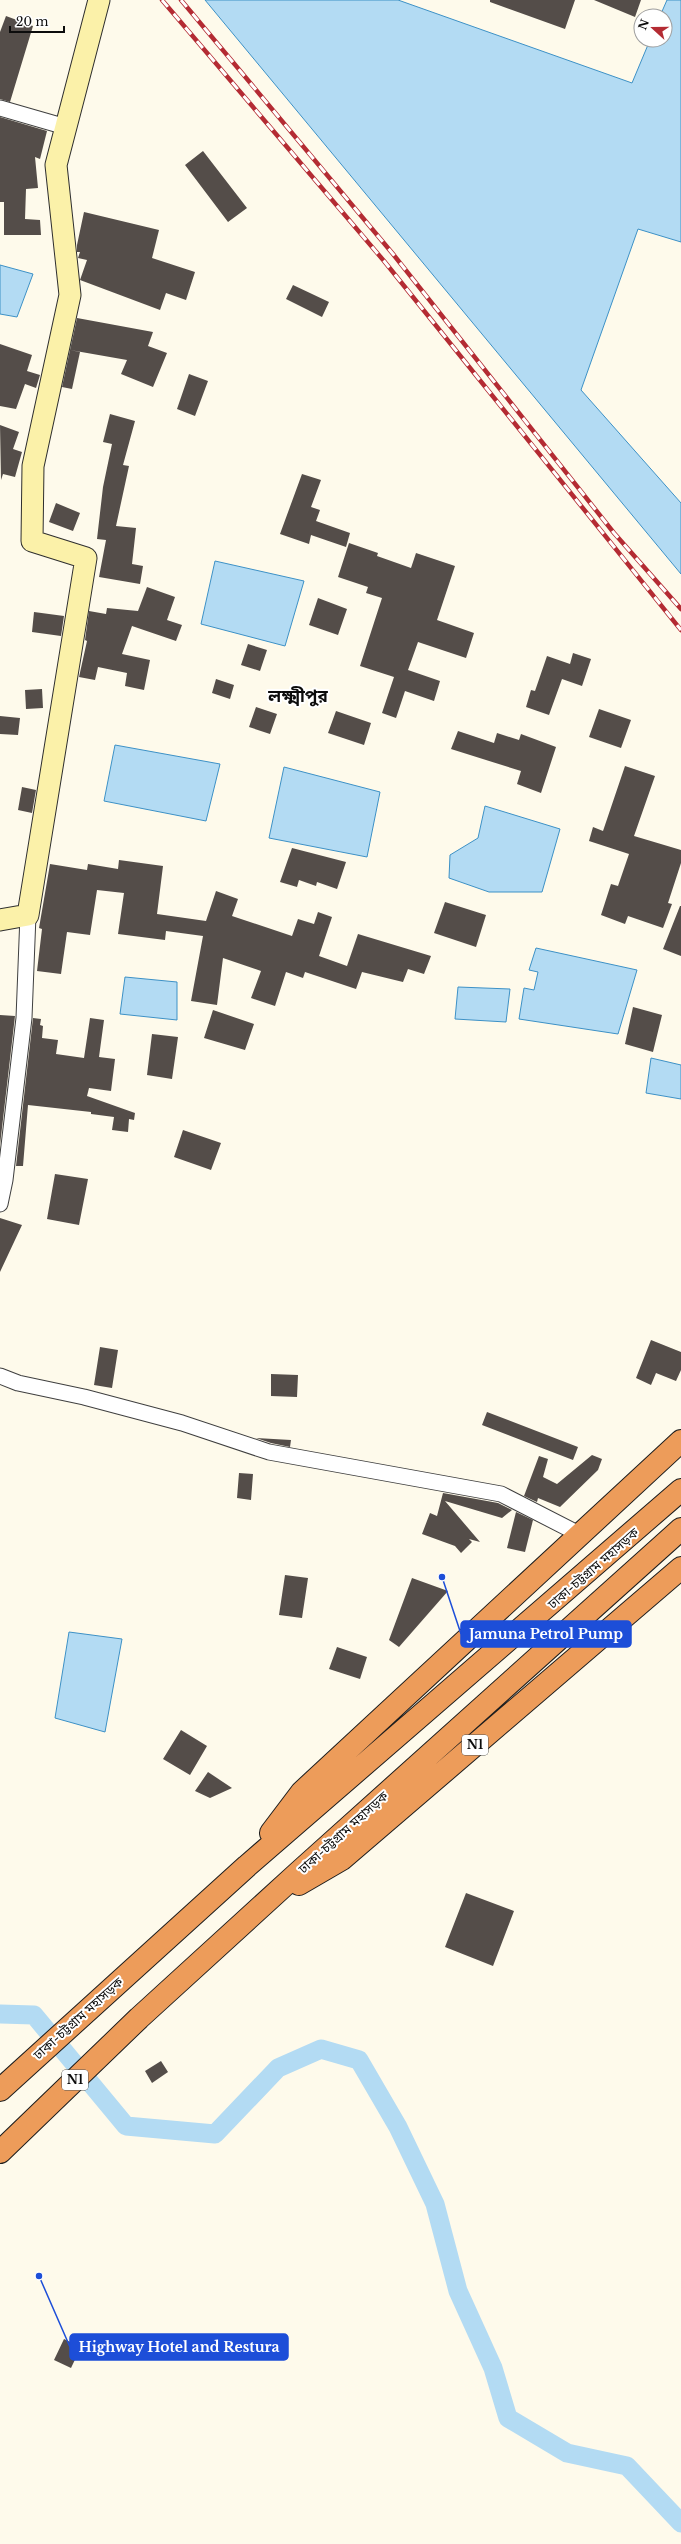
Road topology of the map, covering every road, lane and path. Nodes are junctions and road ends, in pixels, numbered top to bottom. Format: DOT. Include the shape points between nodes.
graph roads {
  1 [pos="99,0"];
  2 [pos="0,108"];
  3 [pos="66,127"];
  4 [pos="28,915"];
  5 [pos="0,920"];
  6 [pos="0,1204"];
  7 [pos="0,1376"];
  8 [pos="681,1441"];
  9 [pos="681,1490"];
  10 [pos="681,1529"];
  11 [pos="579,1534"];
  12 [pos="681,1568"];
  13 [pos="247,1866"];
  14 [pos="259,1908"];
  15 [pos="0,2090"];
  16 [pos="5,2147"];
  1 -- 3 [label="main road"];
  2 -- 3 [label="street"];
  3 -- 4 [label="main road" via="56,165 70,295 34,466 32,541 86,558"];
  4 -- 5 [label="main road"];
  4 -- 6 [label="street" via="24,1018"];
  7 -- 11 [label="street" via="18,1383 84,1397 182,1423 270,1452 501,1494"];
  8 -- 11 [label="highway"];
  9 -- 13 [label="highway, ঢাকা-চট্টগ্রাম মহাসড়ক"];
  10 -- 14 [label="highway, ঢাকা-চট্টগ্রাম মহাসড়ক / N1"];
  11 -- 13 [label="highway" via="302,1792"];
  12 -- 14 [label="highway, N1" via="342,1859"];
  13 -- 15 [label="highway, ঢাকা-চট্টগ্রাম মহাসড়ক"];
  14 -- 16 [label="highway, ঢাকা-চট্টগ্রাম মহাসড়ক / N1" via="139,2018"];
}
